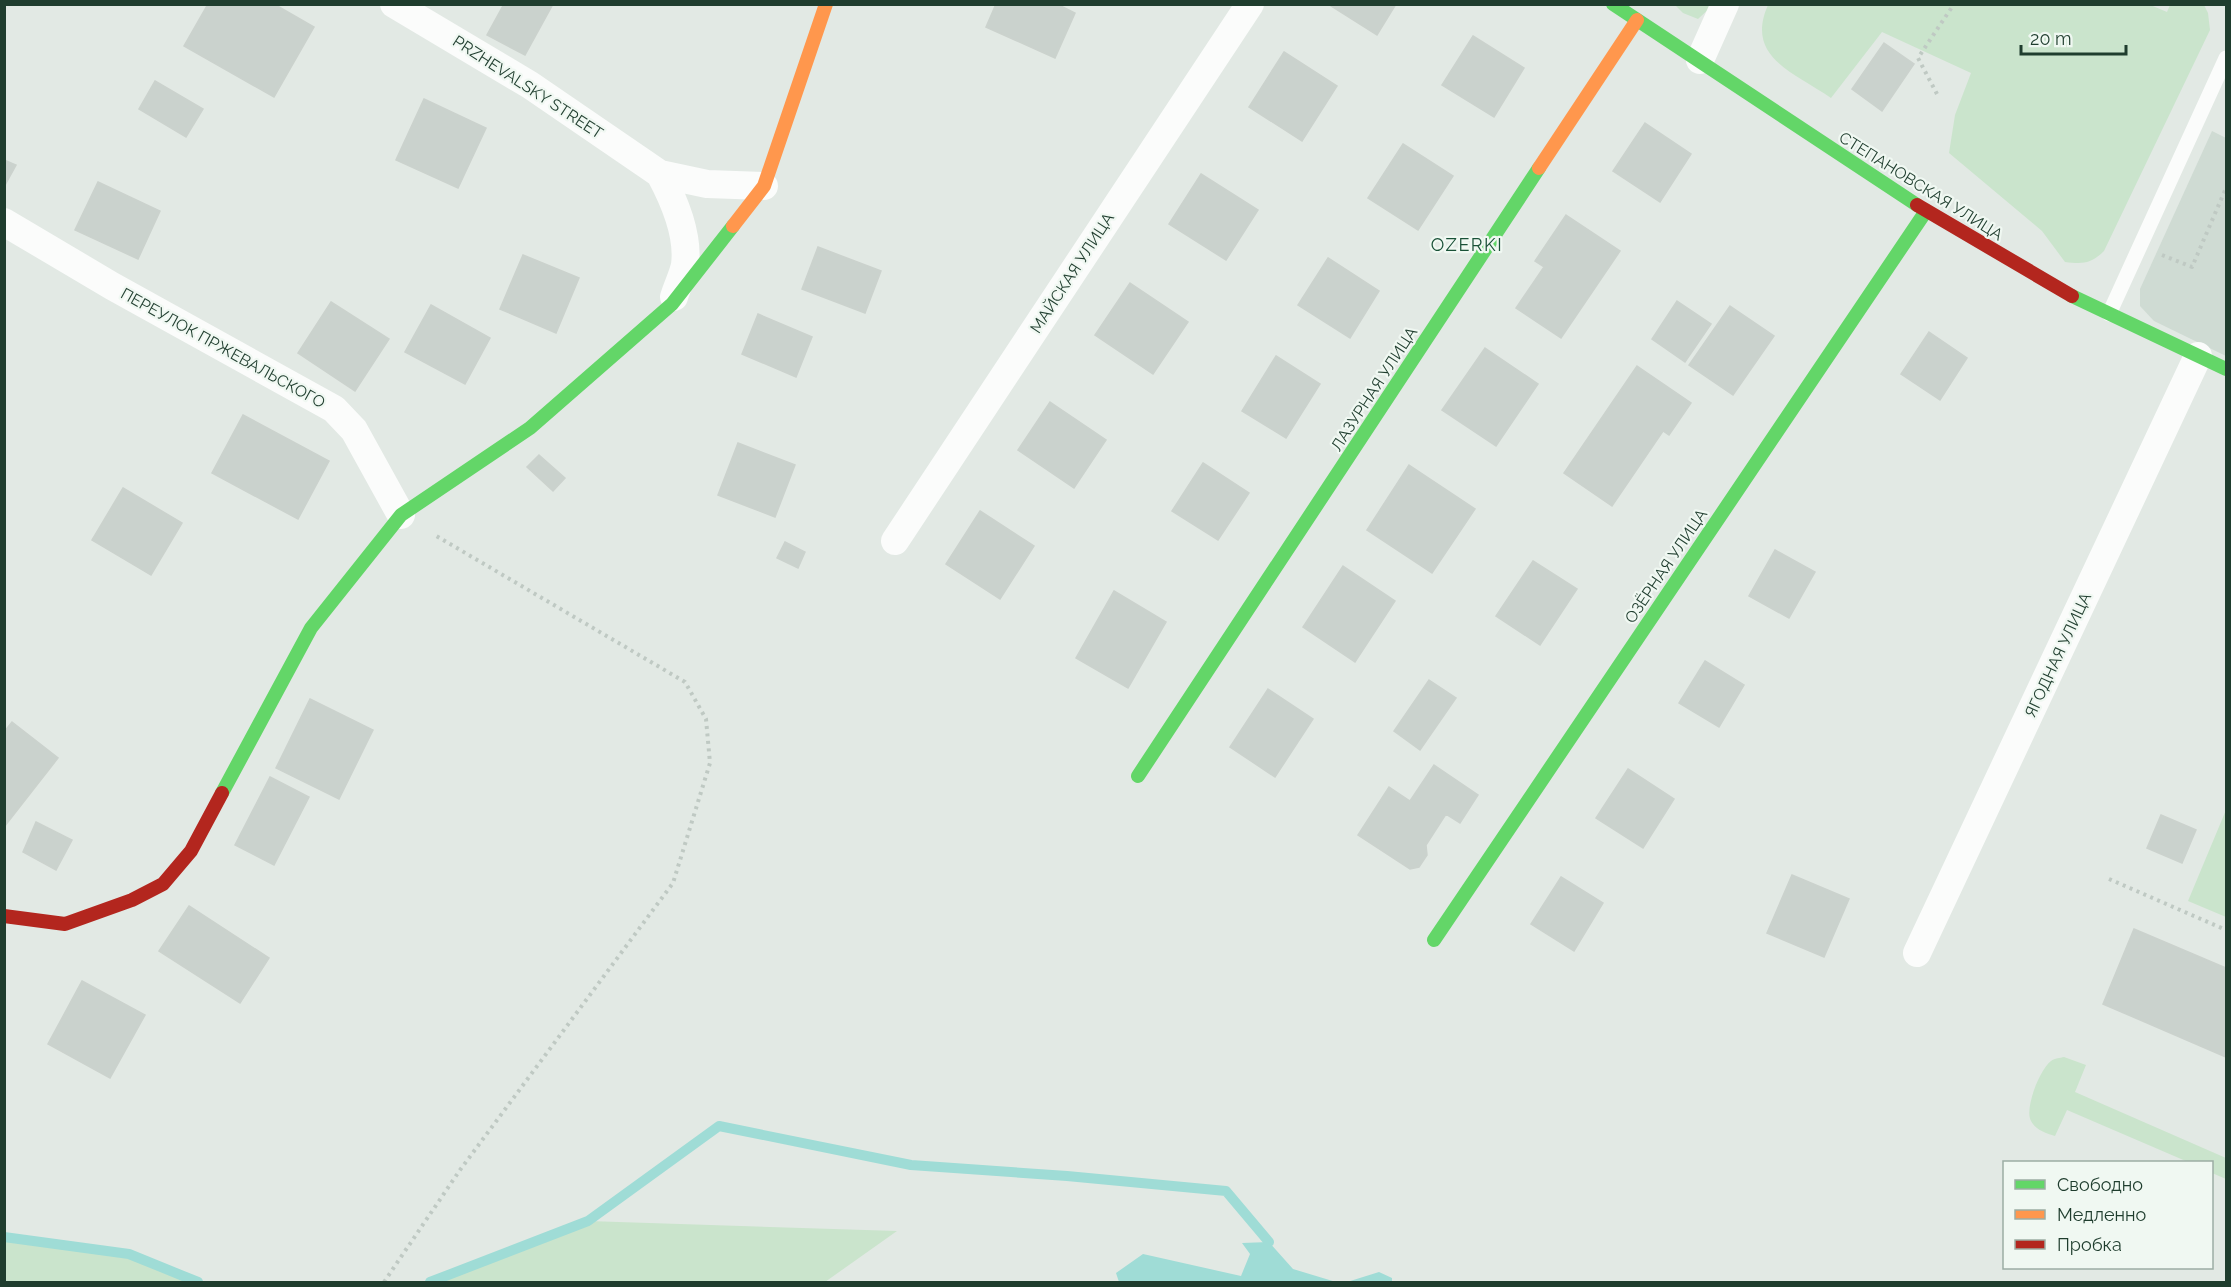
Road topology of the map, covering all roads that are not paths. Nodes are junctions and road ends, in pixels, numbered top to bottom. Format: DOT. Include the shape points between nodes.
graph roads {
  1 [pos="394,4"];
  2 [pos="826,4"];
  3 [pos="1250,4"];
  4 [pos="1613,4"];
  5 [pos="1725,4"];
  6 [pos="1637,20"];
  7 [pos="2226,58"];
  8 [pos="1700,60"];
  9 [pos="660,174"];
  10 [pos="764,186"];
  11 [pos="1926,211"];
  12 [pos="4,222"];
  13 [pos="672,304"];
  14 [pos="2109,314"];
  15 [pos="2198,356"];
  16 [pos="2226,369"];
  17 [pos="401,515"];
  18 [pos="895,541"];
  19 [pos="1138,776"];
  20 [pos="4,916"];
  21 [pos="1434,940"];
  22 [pos="1917,953"];
  1 -- 9 [label="street, PRZHEVALSKY STREET" via="530,84"];
  2 -- 10 [label="street"];
  3 -- 18 [label="street, МАЙСКАЯ УЛИЦА"];
  4 -- 6 [label="street, СТЕПАНОВСКАЯ УЛИЦА"];
  5 -- 8 [label="street"];
  6 -- 8 [label="street, СТЕПАНОВСКАЯ УЛИЦА"];
  6 -- 19 [label="street, ЛАЗУРНАЯ УЛИЦА"];
  7 -- 14 [label="lane"];
  8 -- 11 [label="street, СТЕПАНОВСКАЯ УЛИЦА"];
  9 -- 10 [label="street, PRZHEVALSKY STREET" via="707,184"];
  9 -- 13 [label="street, PRZHEVALSKY STREET" via="675,203 682,231 685,264"];
  10 -- 13 [label="street"];
  11 -- 14 [label="street, СТЕПАНОВСКАЯ УЛИЦА" via="2054,287"];
  11 -- 21 [label="street, ОЗЁРНАЯ УЛИЦА"];
  12 -- 17 [label="street, ПЕРЕУЛОК ПРЖЕВАЛЬСКОГО" via="333,409 354,430"];
  13 -- 17 [label="street" via="530,428"];
  14 -- 15 [label="street, СТЕПАНОВСКАЯ УЛИЦА"];
  15 -- 16 [label="street, СТЕПАНОВСКАЯ УЛИЦА"];
  15 -- 22 [label="street, ЯГОДНАЯ УЛИЦА"];
  17 -- 20 [label="street" via="311,628 191,850 163,884 132,900 65,924"];
}
